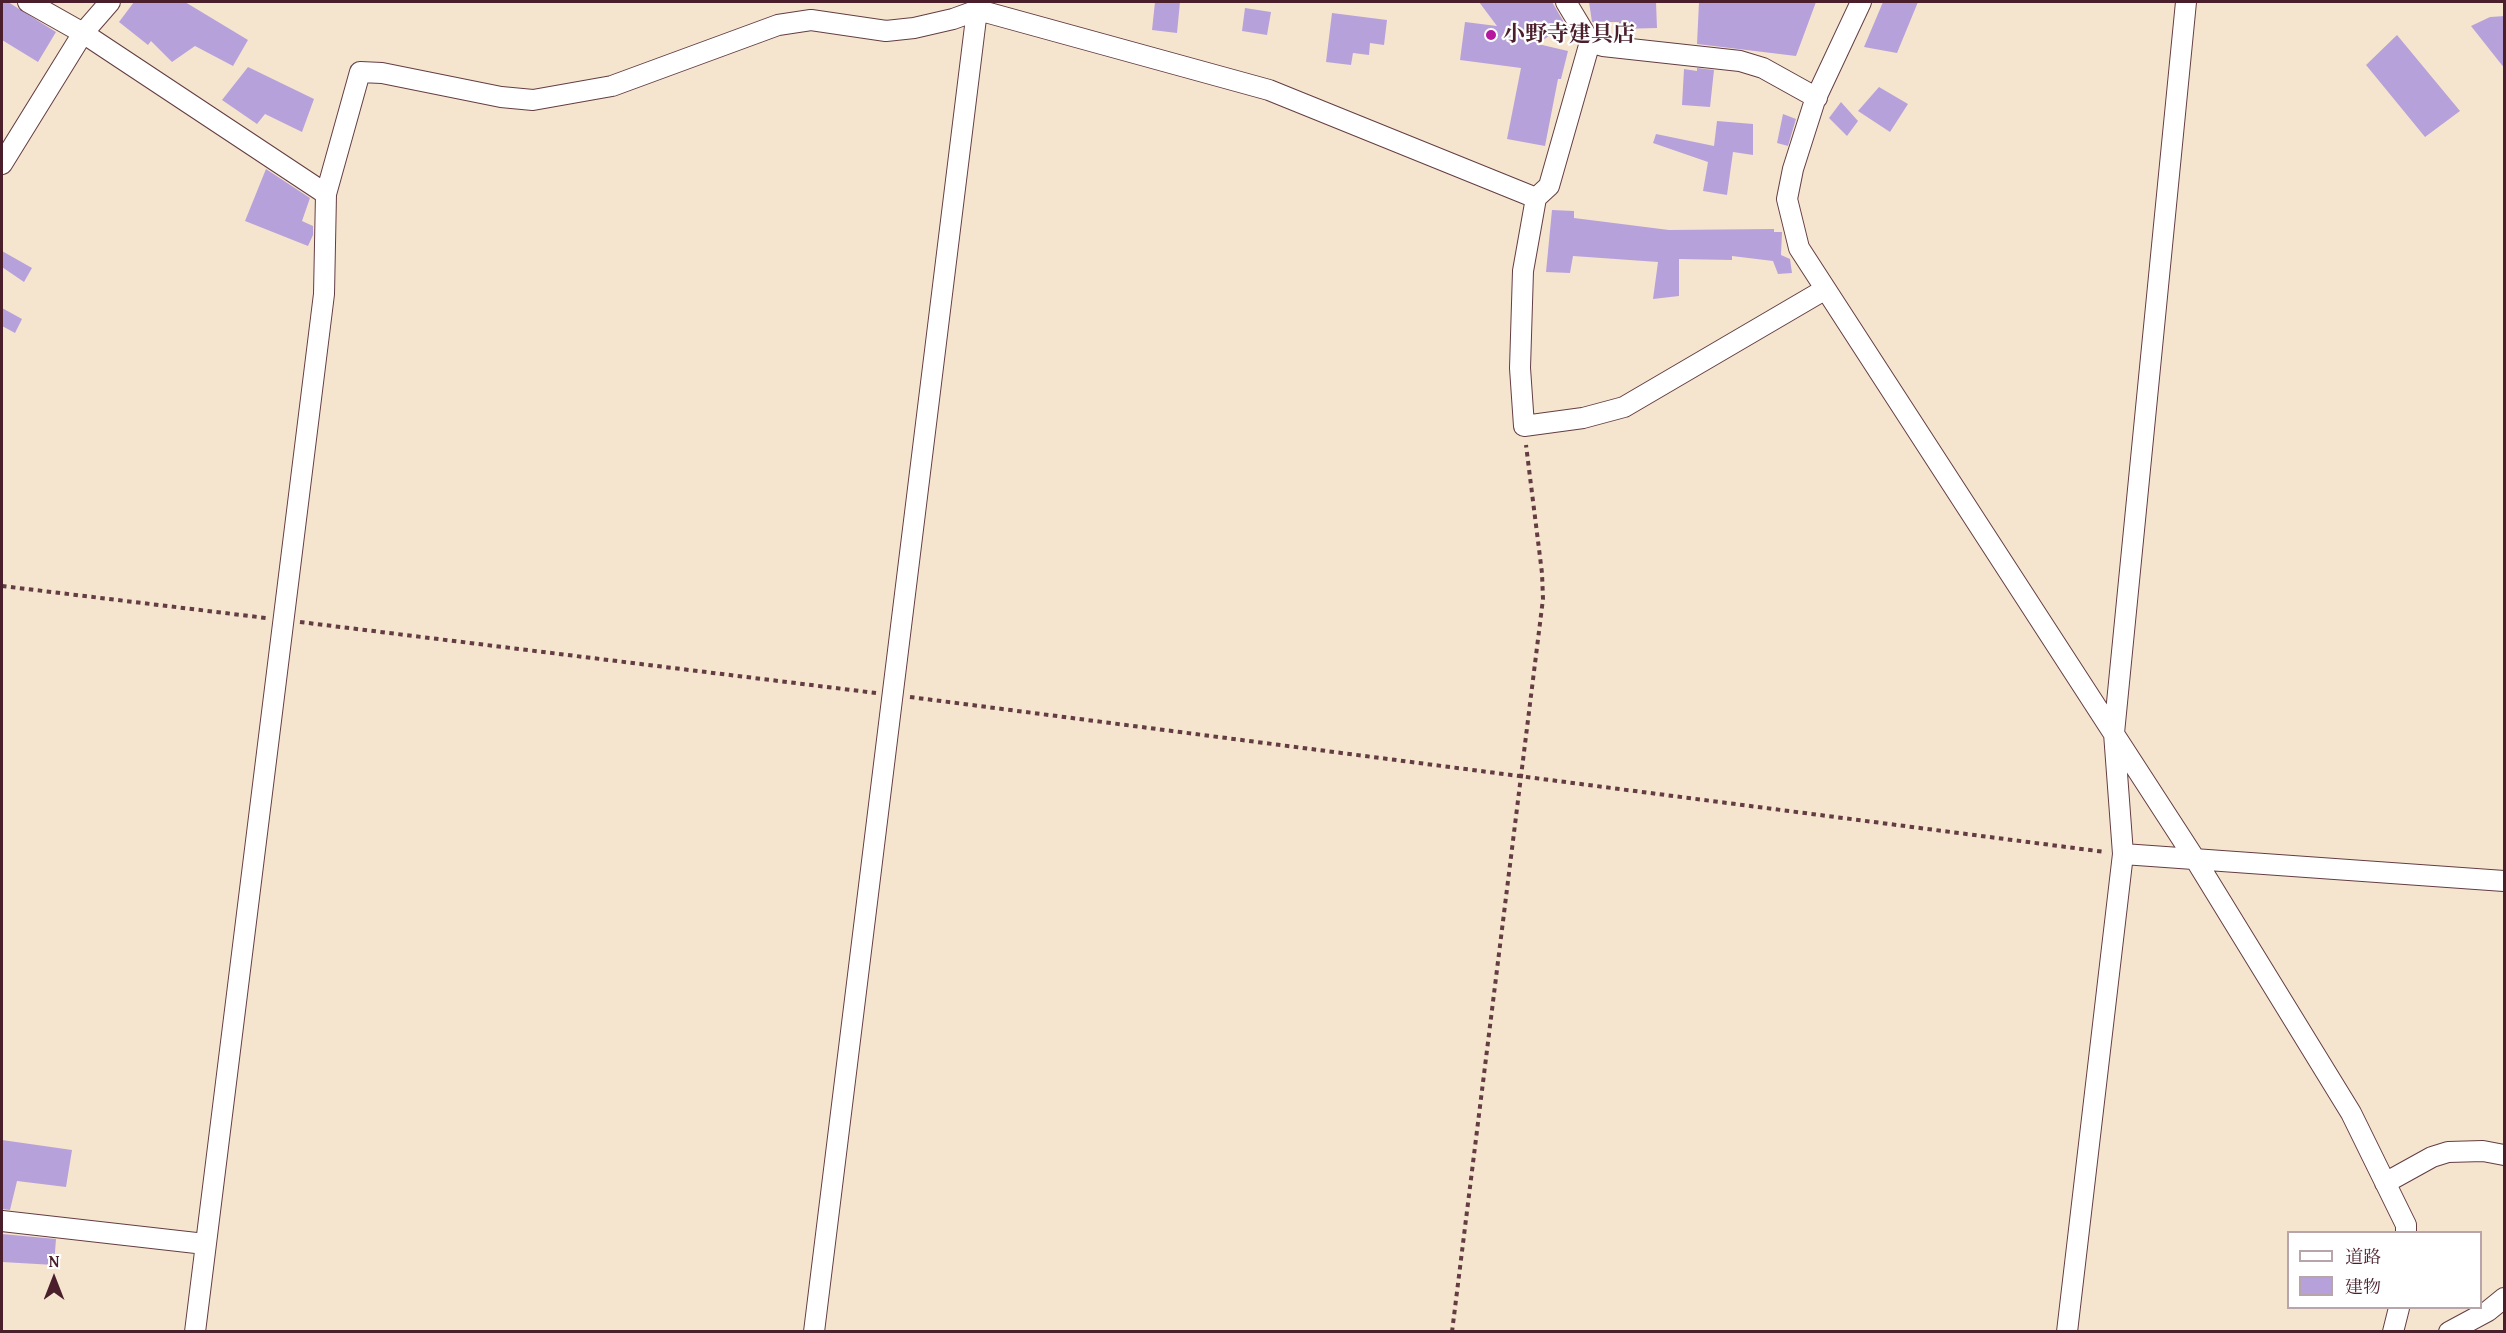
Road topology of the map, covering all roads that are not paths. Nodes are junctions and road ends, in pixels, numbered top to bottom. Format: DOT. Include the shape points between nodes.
graph roads {
  1 [pos="28,2"];
  2 [pos="110,2"];
  3 [pos="1566,2"];
  4 [pos="1861,2"];
  5 [pos="2186,2"];
  6 [pos="978,5"];
  7 [pos="84,33"];
  8 [pos="1590,42"];
  9 [pos="1816,98"];
  10 [pos="2,164"];
  11 [pos="326,194"];
  12 [pos="1536,198"];
  13 [pos="1824,290"];
  14 [pos="2114,733"];
  15 [pos="2122,854"];
  16 [pos="2195,859"];
  17 [pos="2505,881"];
  18 [pos="2505,1155"];
  19 [pos="2385,1183"];
  20 [pos="2,1221"];
  21 [pos="2406,1231"];
  22 [pos="205,1245"];
  23 [pos="2505,1298"];
  24 [pos="2399,1309"];
  25 [pos="195,1332"];
  26 [pos="814,1332"];
  27 [pos="2067,1332"];
  28 [pos="2393,1332"];
  29 [pos="2449,1332"];
  1 -- 7 [label="street"];
  2 -- 7 [label="street"];
  3 -- 8 [label="street"];
  4 -- 9 [label="street"];
  5 -- 14 [label="street"];
  6 -- 11 [label="street" via="952,20 886,31 811,20 778,25 612,86 533,100 382,72 360,72"];
  6 -- 12 [label="street" via="1269,90"];
  6 -- 26 [label="street"];
  7 -- 10 [label="street"];
  7 -- 11 [label="street"];
  8 -- 9 [label="street" via="1740,61 1763,68"];
  8 -- 12 [label="street" via="1549,186"];
  9 -- 13 [label="street" via="1787,199 1799,248"];
  11 -- 22 [label="street" via="324,294"];
  12 -- 13 [label="street" via="1523,271 1520,368 1524,426 1624,407"];
  13 -- 14 [label="street"];
  14 -- 15 [label="street"];
  14 -- 16 [label="street"];
  15 -- 16 [label="street"];
  15 -- 27 [label="street"];
  16 -- 17 [label="street"];
  16 -- 19 [label="street" via="2351,1113"];
  18 -- 19 [label="street" via="2448,1152"];
  19 -- 21 [label="street"];
  20 -- 22 [label="street"];
  22 -- 25 [label="street"];
  23 -- 29 [label="street"];
  24 -- 28 [label="street"];
}
